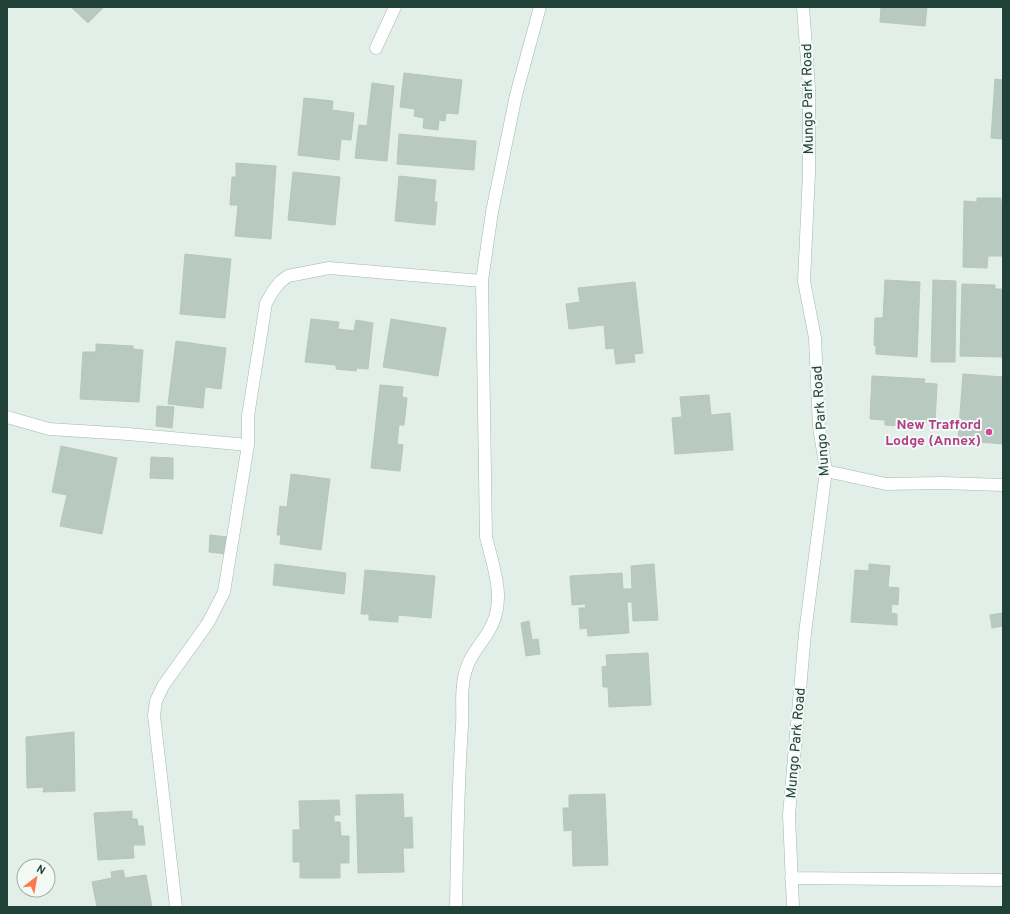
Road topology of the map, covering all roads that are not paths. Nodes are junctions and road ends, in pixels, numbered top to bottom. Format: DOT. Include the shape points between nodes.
graph roads {
  1 [pos="395,7"];
  2 [pos="540,7"];
  3 [pos="803,7"];
  4 [pos="376,48"];
  5 [pos="482,280"];
  6 [pos="7,417"];
  7 [pos="248,445"];
  8 [pos="826,471"];
  9 [pos="1003,485"];
  10 [pos="792,878"];
  11 [pos="1003,880"];
  12 [pos="176,907"];
  13 [pos="456,907"];
  14 [pos="793,907"];
  1 -- 4 [label="street"];
  2 -- 5 [label="street" via="516,95 492,212"];
  3 -- 8 [label="street, Mungo Park Road" via="809,87 809,173 804,281 815,338 818,427"];
  5 -- 7 [label="street" via="329,268 299,273 284,279 273,290 266,303 248,416"];
  5 -- 13 [label="street" via="486,537 499,591 498,603 488,632 470,658 462,687 457,792"];
  6 -- 7 [label="street" via="48,429"];
  7 -- 12 [label="street" via="224,592 208,623 163,686 156,701 154,715"];
  8 -- 9 [label="street" via="886,484"];
  8 -- 10 [label="street, Mungo Park Road" via="805,633 789,815"];
  10 -- 11 [label="street"];
  10 -- 14 [label="street, Mungo Park Road"];
}
